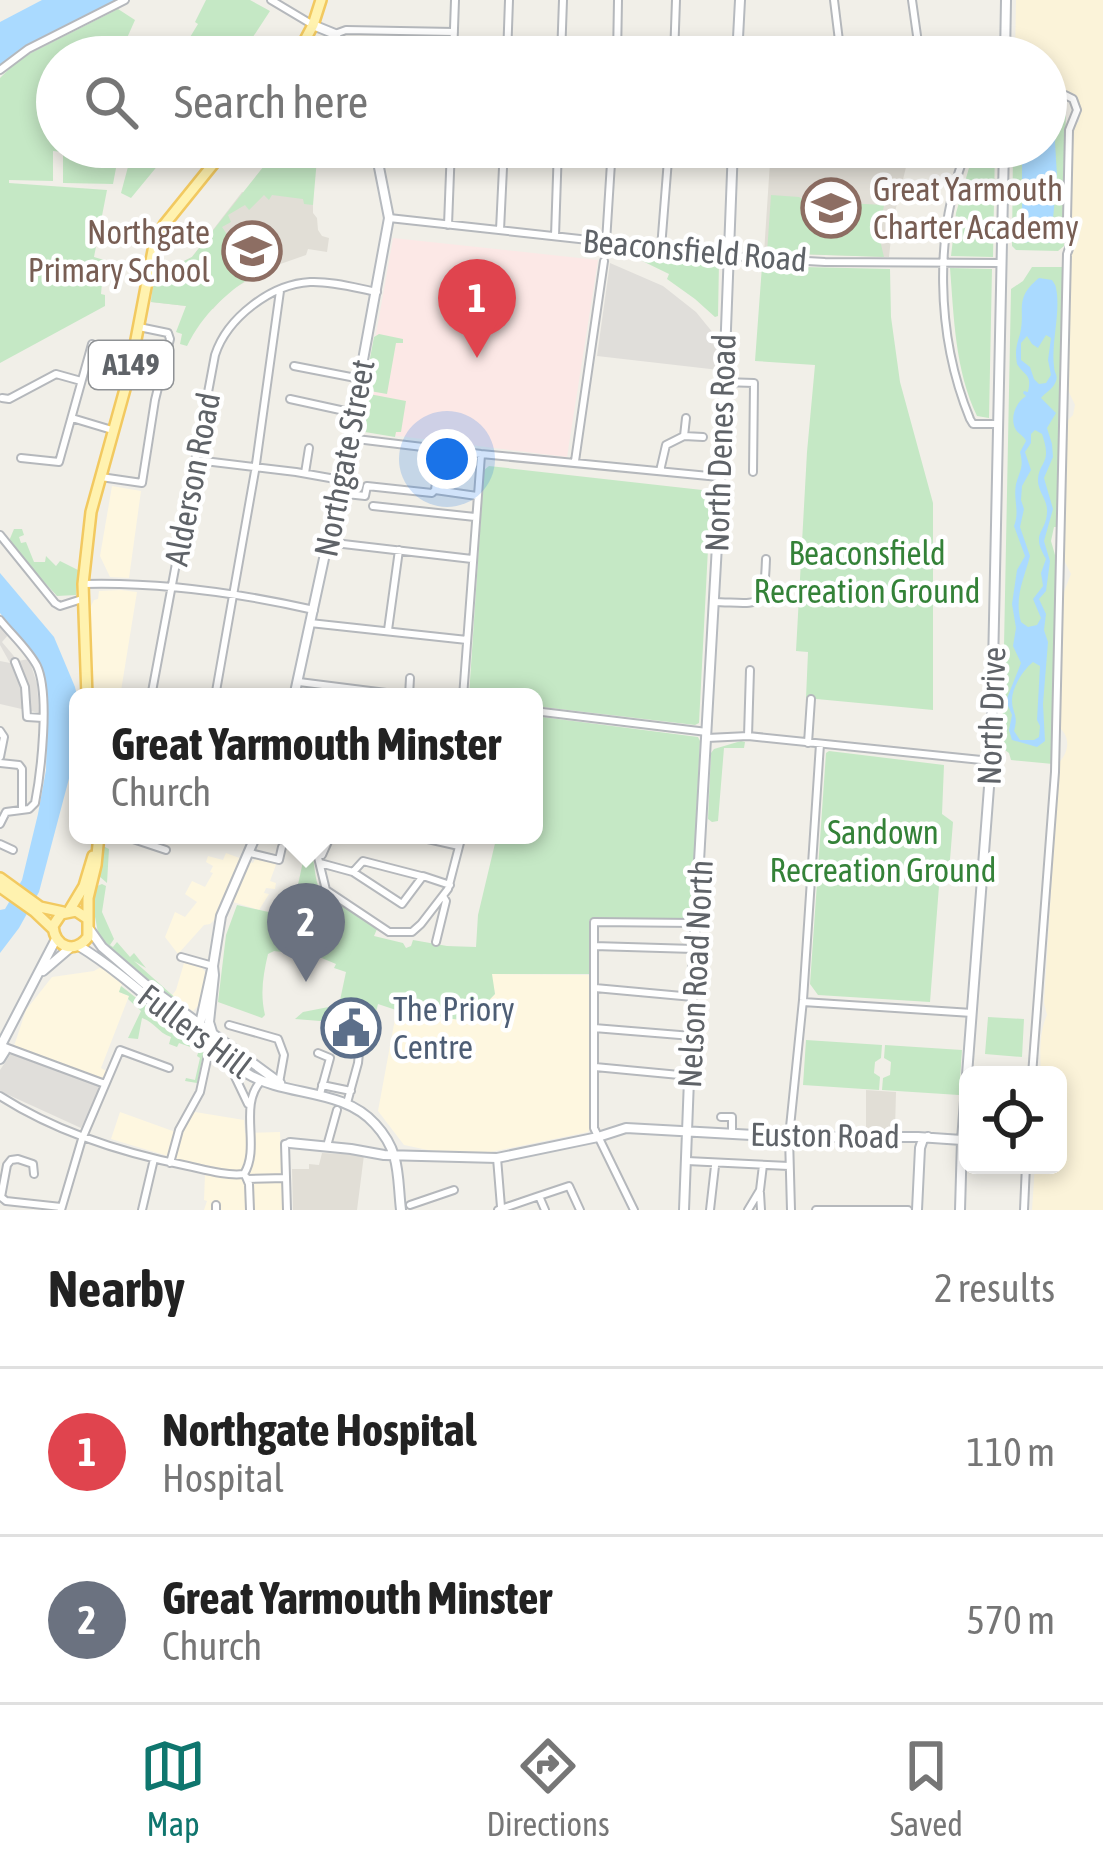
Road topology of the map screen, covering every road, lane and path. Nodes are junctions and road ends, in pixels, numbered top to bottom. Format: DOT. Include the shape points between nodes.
graph roads {
  1 [pos="125,0"];
  2 [pos="272,0"];
  3 [pos="321,0"];
  4 [pos="455,0"];
  5 [pos="509,0"];
  6 [pos="563,0"];
  7 [pos="618,0"];
  8 [pos="676,0"];
  9 [pos="740,0"];
  10 [pos="834,0"];
  11 [pos="912,0"];
  12 [pos="1006,0"];
  13 [pos="313,25"];
  14 [pos="454,32"];
  15 [pos="335,34"];
  16 [pos="54,36"];
  17 [pos="307,36"];
  18 [pos="454,36"];
  19 [pos="508,36"];
  20 [pos="562,36"];
  21 [pos="617,36"];
  22 [pos="675,36"];
  23 [pos="738,36"];
  24 [pos="839,36"];
  25 [pos="917,36"];
  26 [pos="1005,36"];
  27 [pos="36,45"];
  28 [pos="0,70"];
  29 [pos="1067,96"];
  30 [pos="210,168"];
  31 [pos="379,168"];
  32 [pos="450,168"];
  33 [pos="503,168"];
  34 [pos="557,168"];
  35 [pos="610,168"];
  36 [pos="667,168"];
  37 [pos="732,168"];
  38 [pos="962,168"];
  39 [pos="1003,168"];
  40 [pos="389,218"];
  41 [pos="448,225"];
  42 [pos="500,230"];
  43 [pos="555,236"];
  44 [pos="606,242"];
  45 [pos="662,248"];
  46 [pos="727,255"];
  47 [pos="604,261"];
  48 [pos="945,262"];
  49 [pos="1001,263"];
  50 [pos="280,291"];
  51 [pos="377,292"];
  52 [pos="139,326"];
  53 [pos="88,348"];
  54 [pos="294,366"];
  55 [pos="361,379"];
  56 [pos="81,381"];
  57 [pos="723,382"];
  58 [pos="2,398"];
  59 [pos="290,399"];
  60 [pos="354,412"];
  61 [pos="72,418"];
  62 [pos="686,418"];
  63 [pos="999,424"];
  64 [pos="112,430"];
  65 [pos="684,436"];
  66 [pos="703,437"];
  67 [pos="348,438"];
  68 [pos="309,448"];
  69 [pos="440,449"];
  70 [pos="481,454"];
  71 [pos="26,456"];
  72 [pos="195,460"];
  73 [pos="574,461"];
  74 [pos="59,462"];
  75 [pos="256,467"];
  76 [pos="660,472"];
  77 [pos="753,472"];
  78 [pos="305,473"];
  79 [pos="56,474"];
  80 [pos="100,477"];
  81 [pos="719,477"];
  82 [pos="341,480"];
  83 [pos="435,490"];
  84 [pos="337,493"];
  85 [pos="477,496"];
  86 [pos="373,506"];
  87 [pos="475,518"];
  88 [pos="0,536"];
  89 [pos="326,542"];
  90 [pos="399,550"];
  91 [pos="472,559"];
  92 [pos="766,559"];
  93 [pos="83,584"];
  94 [pos="172,588"];
  95 [pos="234,596"];
  96 [pos="83,601"];
  97 [pos="713,602"];
  98 [pos="314,610"];
  99 [pos="0,620"];
  100 [pos="310,623"];
  101 [pos="388,632"];
  102 [pos="467,640"];
  103 [pos="14,662"];
  104 [pos="750,670"];
  105 [pos="410,678"];
  106 [pos="299,682"];
  107 [pos="87,688"];
  108 [pos="153,688"];
  109 [pos="217,688"];
  110 [pos="297,688"];
  111 [pos="348,688"];
  112 [pos="412,688"];
  113 [pos="464,688"];
  114 [pos="811,699"];
  115 [pos="543,712"];
  116 [pos="43,718"];
  117 [pos="0,731"];
  118 [pos="707,735"];
  119 [pos="748,736"];
  120 [pos="808,742"];
  121 [pos="820,744"];
  122 [pos="0,760"];
  123 [pos="992,761"];
  124 [pos="22,810"];
  125 [pos="0,824"];
  126 [pos="0,844"];
  127 [pos="98,844"];
  128 [pos="148,844"];
  129 [pos="253,844"];
  130 [pos="317,844"];
  131 [pos="327,844"];
  132 [pos="450,844"];
  133 [pos="459,846"];
  134 [pos="282,847"];
  135 [pos="98,848"];
  136 [pos="14,850"];
  137 [pos="166,850"];
  138 [pos="250,854"];
  139 [pos="320,860"];
  140 [pos="353,872"];
  141 [pos="423,876"];
  142 [pos="0,883"];
  143 [pos="450,885"];
  144 [pos="443,896"];
  145 [pos="36,908"];
  146 [pos="66,911"];
  147 [pos="696,923"];
  148 [pos="89,925"];
  149 [pos="55,934"];
  150 [pos="436,942"];
  151 [pos="594,946"];
  152 [pos="75,947"];
  153 [pos="694,949"];
  154 [pos="181,957"];
  155 [pos="213,966"];
  156 [pos="38,976"];
  157 [pos="594,988"];
  158 [pos="693,997"];
  159 [pos="802,1002"];
  160 [pos="203,1007"];
  161 [pos="972,1013"];
  162 [pos="186,1016"];
  163 [pos="200,1026"];
  164 [pos="594,1028"];
  165 [pos="233,1029"];
  166 [pos="213,1035"];
  167 [pos="692,1036"];
  168 [pos="360,1043"];
  169 [pos="1,1046"];
  170 [pos="318,1053"];
  171 [pos="208,1055"];
  172 [pos="0,1059"];
  173 [pos="227,1059"];
  174 [pos="968,1066"];
  175 [pos="1033,1066"];
  176 [pos="595,1067"];
  177 [pos="170,1069"];
  178 [pos="690,1076"];
  179 [pos="275,1082"];
  180 [pos="105,1084"];
  181 [pos="321,1090"];
  182 [pos="351,1091"];
  183 [pos="0,1096"];
  184 [pos="347,1103"];
  185 [pos="337,1110"];
  186 [pos="250,1114"];
  187 [pos="721,1117"];
  188 [pos="688,1132"];
  189 [pos="732,1134"];
  190 [pos="84,1135"];
  191 [pos="598,1137"];
  192 [pos="789,1137"];
  193 [pos="928,1137"];
  194 [pos="897,1139"];
  195 [pos="959,1140"];
  196 [pos="290,1143"];
  197 [pos="326,1146"];
  198 [pos="396,1153"];
  199 [pos="919,1156"];
  200 [pos="497,1158"];
  201 [pos="154,1159"];
  202 [pos="687,1161"];
  203 [pos="170,1163"];
  204 [pos="716,1164"];
  205 [pos="764,1166"];
  206 [pos="789,1166"];
  207 [pos="34,1174"];
  208 [pos="961,1174"];
  209 [pos="1026,1174"];
  210 [pos="246,1176"];
  211 [pos="286,1178"];
  212 [pos="454,1190"];
  213 [pos="760,1190"];
  214 [pos="539,1196"];
  215 [pos="1,1198"];
  216 [pos="406,1207"];
  217 [pos="499,1208"];
  218 [pos="61,1209"];
  219 [pos="142,1210"];
  220 [pos="250,1210"];
  221 [pos="287,1210"];
  222 [pos="545,1210"];
  223 [pos="580,1210"];
  224 [pos="634,1210"];
  225 [pos="684,1210"];
  226 [pos="710,1210"];
  227 [pos="748,1210"];
  228 [pos="761,1210"];
  229 [pos="791,1210"];
  230 [pos="816,1210"];
  231 [pos="912,1210"];
  232 [pos="960,1210"];
  233 [pos="1024,1210"];
  1 -- 16 [label="street"];
  2 -- 13 [label="street"];
  3 -- 13 [label="main road"];
  4 -- 14 [label="street"];
  5 -- 19 [label="street"];
  6 -- 20 [label="street"];
  7 -- 21 [label="street"];
  8 -- 22 [label="street"];
  9 -- 23 [label="street"];
  10 -- 24 [label="street"];
  11 -- 25 [label="street"];
  12 -- 26 [label="street"];
  13 -- 15 [label="street"];
  13 -- 17 [label="main road"];
  14 -- 15 [label="street"];
  14 -- 18 [label="street"];
  27 -- 28 [label="street"];
  29 -- 175 [label="street" via="1077,110 1069,130 1055,772"];
  30 -- 52 [label="main road, A149" via="155,241"];
  31 -- 40 [label="street"];
  32 -- 41 [label="street"];
  33 -- 42 [label="street"];
  34 -- 43 [label="street"];
  35 -- 44 [label="street"];
  36 -- 45 [label="street"];
  37 -- 46 [label="street, North Denes Road"];
  38 -- 48 [label="street"];
  39 -- 49 [label="street, North Drive"];
  40 -- 41 [label="street, Beaconsfield Road"];
  40 -- 51 [label="street, Northgate Street"];
  41 -- 42 [label="street, Beaconsfield Road"];
  42 -- 43 [label="street, Beaconsfield Road"];
  43 -- 44 [label="street, Beaconsfield Road"];
  44 -- 45 [label="street, Beaconsfield Road"];
  45 -- 46 [label="street, Beaconsfield Road"];
  46 -- 48 [label="street, Beaconsfield Road"];
  46 -- 57 [label="street, North Denes Road"];
  47 -- 73 [label="street"];
  48 -- 49 [label="street, Beaconsfield Road"];
  48 -- 63 [label="street" via="948,332 964,406 974,424"];
  49 -- 63 [label="street, North Drive"];
  50 -- 51 [label="street" via="320,282"];
  50 -- 72 [label="street, Alderson Road" via="240,315 219,343"];
  50 -- 75 [label="street"];
  51 -- 55 [label="street, Northgate Street"];
  52 -- 64 [label="main road, A149"];
  52 -- 80 [label="street" via="170,338 142,483"];
  53 -- 56 [label="street"];
  54 -- 55 [label="street"];
  55 -- 60 [label="street, Northgate Street"];
  56 -- 58 [label="street" via="56,374"];
  56 -- 61 [label="street"];
  57 -- 77 [label="street" via="754,383"];
  57 -- 81 [label="street, North Denes Road"];
  59 -- 60 [label="street"];
  60 -- 67 [label="street, Northgate Street"];
  61 -- 64 [label="street"];
  61 -- 74 [label="street"];
  62 -- 65 [label="street"];
  63 -- 123 [label="street, North Drive"];
  64 -- 80 [label="main road, A149"];
  65 -- 66 [label="street"];
  65 -- 76 [label="street" via="663,448"];
  67 -- 69 [label="street"];
  67 -- 82 [label="street, Northgate Street"];
  68 -- 78 [label="street"];
  69 -- 70 [label="street"];
  69 -- 83 [label="street"];
  70 -- 73 [label="street"];
  70 -- 85 [label="street"];
  71 -- 74 [label="street"];
  72 -- 75 [label="street"];
  72 -- 94 [label="street, Alderson Road"];
  73 -- 76 [label="street"];
  74 -- 79 [label="street"];
  75 -- 78 [label="street"];
  75 -- 95 [label="street"];
  76 -- 81 [label="street"];
  78 -- 82 [label="street"];
  80 -- 93 [label="main road, A149"];
  81 -- 97 [label="street, North Denes Road"];
  82 -- 84 [label="street, Northgate Street"];
  83 -- 84 [label="street"];
  83 -- 85 [label="street"];
  84 -- 89 [label="street, Northgate Street"];
  85 -- 87 [label="street"];
  86 -- 87 [label="street"];
  87 -- 91 [label="street"];
  88 -- 96 [label="street" via="55,603"];
  89 -- 90 [label="street"];
  89 -- 98 [label="street, Northgate Street"];
  90 -- 91 [label="street"];
  90 -- 101 [label="street"];
  91 -- 102 [label="street"];
  92 -- 97 [label="street" via="760,599"];
  93 -- 94 [label="street"];
  93 -- 96 [label="main road, A149"];
  94 -- 95 [label="street"];
  94 -- 108 [label="street, Alderson Road"];
  95 -- 98 [label="street"];
  95 -- 109 [label="street"];
  96 -- 107 [label="main road, A149"];
  97 -- 118 [label="street, North Denes Road"];
  98 -- 100 [label="street, Northgate Street"];
  99 -- 116 [label="street" via="40,674"];
  100 -- 101 [label="street"];
  100 -- 106 [label="street, Northgate Street"];
  101 -- 102 [label="street"];
  102 -- 113 [label="street"];
  103 -- 116 [label="street" via="27,717"];
  104 -- 119 [label="street"];
  105 -- 112 [label="street"];
  106 -- 110 [label="street, Northgate Street"];
  106 -- 111 [label="street"];
  114 -- 120 [label="street"];
  115 -- 118 [label="street"];
  116 -- 124 [label="street" via="35,803"];
  117 -- 122 [label="street"];
  118 -- 119 [label="street"];
  118 -- 147 [label="street, Nelson Road North"];
  119 -- 120 [label="street"];
  120 -- 121 [label="street"];
  121 -- 123 [label="street"];
  121 -- 159 [label="street"];
  122 -- 124 [label="street" via="22,769"];
  123 -- 161 [label="street, North Drive"];
  124 -- 125 [label="street" via="6,812"];
  126 -- 136 [label="street"];
  127 -- 135 [label="main road"];
  128 -- 137 [label="street"];
  129 -- 138 [label="street"];
  130 -- 139 [label="street"];
  131 -- 139 [label="street"];
  132 -- 133 [label="street"];
  133 -- 143 [label="street"];
  134 -- 138 [label="street" via="279,860"];
  135 -- 146 [label="main road"];
  135 -- 148 [label="main road"];
  138 -- 155 [label="street" via="221,916"];
  139 -- 140 [label="street"];
  139 -- 144 [label="street" via="326,890 389,932 412,932"];
  140 -- 141 [label="street" via="363,861"];
  140 -- 141 [label="street" via="402,904"];
  141 -- 143 [label="street"];
  142 -- 145 [label="main road"];
  143 -- 144 [label="street"];
  144 -- 150 [label="street"];
  145 -- 146 [label="main road"];
  145 -- 149 [label="main road"];
  146 -- 148 [label="main road" via="78,911"];
  146 -- 149 [label="main road" via="55,920"];
  147 -- 151 [label="street" via="594,922"];
  147 -- 153 [label="street, Nelson Road North"];
  148 -- 152 [label="main road" via="87,940"];
  148 -- 162 [label="street, Fullers Hill" via="111,956"];
  149 -- 152 [label="main road"];
  149 -- 156 [label="street"];
  151 -- 153 [label="street"];
  151 -- 157 [label="street"];
  152 -- 156 [label="street"];
  152 -- 173 [label="street, Fullers Hill" via="98,956"];
  153 -- 158 [label="street, Nelson Road North"];
  154 -- 155 [label="street"];
  155 -- 160 [label="street"];
  155 -- 166 [label="street"];
  156 -- 169 [label="street"];
  157 -- 158 [label="street"];
  157 -- 164 [label="street"];
  158 -- 167 [label="street, Nelson Road North"];
  159 -- 161 [label="street"];
  159 -- 192 [label="street"];
  160 -- 162 [label="street"];
  160 -- 163 [label="street"];
  161 -- 174 [label="street, North Drive"];
  162 -- 163 [label="street, Fullers Hill"];
  163 -- 166 [label="street, Fullers Hill"];
  163 -- 173 [label="street"];
  164 -- 167 [label="street"];
  164 -- 176 [label="street"];
  165 -- 179 [label="street" via="278,1039 284,1055"];
  166 -- 179 [label="street, Fullers Hill"];
  167 -- 178 [label="street, Nelson Road North"];
  168 -- 182 [label="street"];
  169 -- 172 [label="street"];
  169 -- 180 [label="street"];
  170 -- 181 [label="street" via="330,1058"];
  171 -- 203 [label="street"];
  173 -- 179 [label="street, Fullers Hill"];
  173 -- 186 [label="street"];
  176 -- 178 [label="street"];
  176 -- 191 [label="street"];
  177 -- 180 [label="street" via="120,1050"];
  178 -- 188 [label="street, Nelson Road North"];
  179 -- 181 [label="street"];
  179 -- 186 [label="street" via="253,1090"];
  180 -- 190 [label="street"];
  181 -- 182 [label="street"];
  181 -- 184 [label="street"];
  182 -- 184 [label="street"];
  183 -- 190 [label="street"];
  184 -- 198 [label="street" via="372,1119"];
  185 -- 197 [label="street"];
  186 -- 210 [label="street"];
  187 -- 189 [label="street" via="732,1117"];
  188 -- 189 [label="street, Euston Road"];
  188 -- 191 [label="street, Euston Road" via="626,1128"];
  188 -- 202 [label="street, Nelson Road North"];
  189 -- 192 [label="street, Euston Road"];
  190 -- 201 [label="street"];
  190 -- 218 [label="street"];
  191 -- 200 [label="street, Euston Road"];
  191 -- 224 [label="street"];
  192 -- 194 [label="street, Euston Road"];
  192 -- 206 [label="street"];
  193 -- 194 [label="street, Euston Road"];
  193 -- 195 [label="street, Euston Road"];
  193 -- 199 [label="street"];
  194 -- 199 [label="street" via="912,1141"];
  196 -- 197 [label="street, Euston Road"];
  196 -- 211 [label="street"];
  197 -- 198 [label="street, Euston Road"];
  198 -- 200 [label="street, Euston Road"];
  198 -- 216 [label="street"];
  199 -- 231 [label="street"];
  200 -- 217 [label="street"];
  201 -- 203 [label="street"];
  201 -- 219 [label="street"];
  202 -- 204 [label="street"];
  202 -- 225 [label="street, Nelson Road North"];
  203 -- 210 [label="street"];
  204 -- 205 [label="street"];
  204 -- 226 [label="street"];
  205 -- 206 [label="street"];
  205 -- 213 [label="street"];
  206 -- 229 [label="street"];
  207 -- 215 [label="street" via="33,1164 10,1160"];
  208 -- 232 [label="street, North Drive"];
  209 -- 233 [label="street"];
  210 -- 211 [label="street"];
  210 -- 220 [label="street"];
  211 -- 221 [label="street"];
  212 -- 216 [label="street"];
  213 -- 227 [label="street"];
  213 -- 228 [label="street"];
  214 -- 217 [label="street"];
  214 -- 222 [label="street"];
  214 -- 223 [label="street" via="569,1186"];
  215 -- 218 [label="street"];
  230 -- 231 [label="street"];
}
